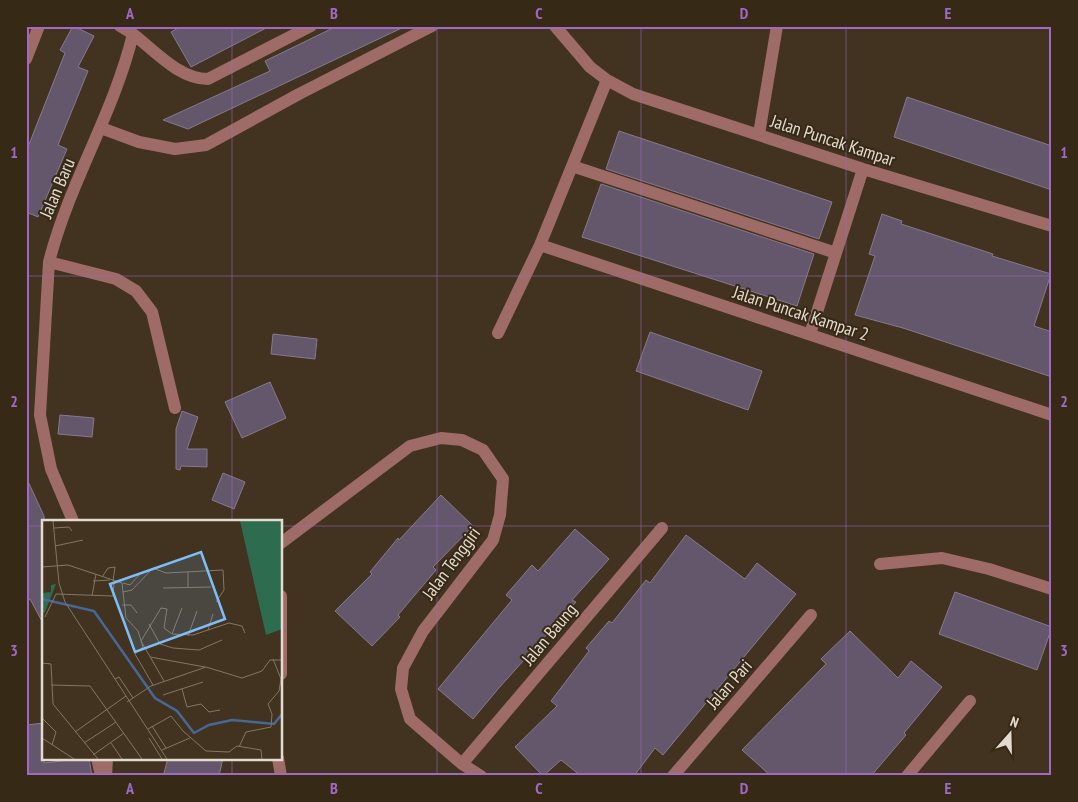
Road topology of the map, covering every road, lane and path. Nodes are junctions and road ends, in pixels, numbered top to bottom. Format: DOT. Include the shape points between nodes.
graph roads {
  1 [pos="39,26"];
  2 [pos="120,26"];
  3 [pos="311,26"];
  4 [pos="432,26"];
  5 [pos="555,26"];
  6 [pos="777,26"];
  7 [pos="133,34"];
  8 [pos="26,58"];
  9 [pos="607,80"];
  10 [pos="101,128"];
  11 [pos="759,134"];
  12 [pos="572,166"];
  13 [pos="863,169"];
  14 [pos="1052,226"];
  15 [pos="540,244"];
  16 [pos="836,253"];
  17 [pos="49,262"];
  18 [pos="498,333"];
  19 [pos="810,334"];
  20 [pos="175,408"];
  21 [pos="1052,416"];
  22 [pos="73,520"];
  23 [pos="662,528"];
  24 [pos="282,542"];
  25 [pos="880,564"];
  26 [pos="1050,586"];
  27 [pos="811,615"];
  28 [pos="970,701"];
  29 [pos="97,760"];
  30 [pos="107,760"];
  31 [pos="278,760"];
  32 [pos="462,764"];
  33 [pos="101,776"];
  34 [pos="106,776"];
  35 [pos="281,776"];
  36 [pos="481,776"];
  37 [pos="673,776"];
  38 [pos="908,776"];
  1 -- 8 [label="street"];
  2 -- 7 [label="street"];
  3 -- 7 [label="street" via="208,79 194,79 183,74"];
  4 -- 10 [label="street" via="206,145 176,149 139,142"];
  5 -- 9 [label="street, Jalan Puncak Kampar" via="590,67"];
  6 -- 11 [label="street"];
  7 -- 10 [label="street, Jalan Baru"];
  9 -- 11 [label="street, Jalan Puncak Kampar" via="634,94"];
  9 -- 12 [label="street"];
  10 -- 17 [label="street, Jalan Baru" via="55,237"];
  11 -- 13 [label="street, Jalan Puncak Kampar"];
  12 -- 15 [label="street"];
  12 -- 16 [label="street"];
  13 -- 14 [label="street, Jalan Puncak Kampar"];
  13 -- 16 [label="street"];
  15 -- 18 [label="street"];
  15 -- 19 [label="street, Jalan Puncak Kampar 2"];
  16 -- 19 [label="street"];
  17 -- 20 [label="street" via="116,279 136,291 152,312"];
  17 -- 22 [label="street, Jalan Baru" via="40,415 51,469"];
  19 -- 21 [label="street, Jalan Puncak Kampar 2"];
  23 -- 32 [label="street, Jalan Baung"];
  24 -- 32 [label="street, Jalan Tenggiri" via="410,446 442,438 462,440 483,450 503,479 500,516 493,540 423,631 403,668 401,689 410,719"];
  25 -- 26 [label="street" via="942,558"];
  27 -- 37 [label="street, Jalan Pari"];
  28 -- 38 [label="street"];
  29 -- 33 [label="street"];
  30 -- 34 [label="street"];
  31 -- 35 [label="street"];
  32 -- 36 [label="street, Jalan Tenggiri"];
}
